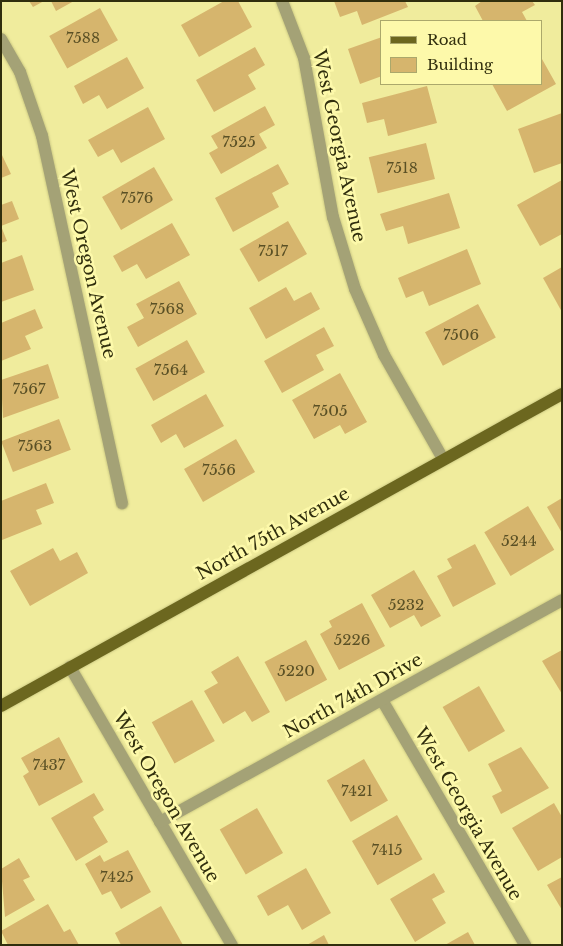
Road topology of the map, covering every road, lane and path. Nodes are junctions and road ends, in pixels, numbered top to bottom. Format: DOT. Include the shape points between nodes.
graph roads {
  1 [pos="282,1"];
  2 [pos="1,39"];
  3 [pos="562,394"];
  4 [pos="443,459"];
  5 [pos="122,503"];
  6 [pos="562,600"];
  7 [pos="70,667"];
  8 [pos="382,700"];
  9 [pos="1,706"];
  10 [pos="160,822"];
  11 [pos="232,945"];
  12 [pos="525,945"];
  1 -- 4 [label="street, West Georgia Avenue" via="304,58 334,217 355,289 384,355"];
  2 -- 5 [label="street, West Oregon Avenue" via="20,72 42,136"];
  3 -- 4 [label="main road, North 75th Avenue"];
  4 -- 7 [label="main road, North 75th Avenue"];
  6 -- 8 [label="street, North 74th Drive"];
  7 -- 9 [label="main road, North 75th Avenue"];
  7 -- 10 [label="street, West Oregon Avenue"];
  8 -- 10 [label="street, North 74th Drive"];
  8 -- 12 [label="street, West Georgia Avenue"];
  10 -- 11 [label="street, West Oregon Avenue"];
}
